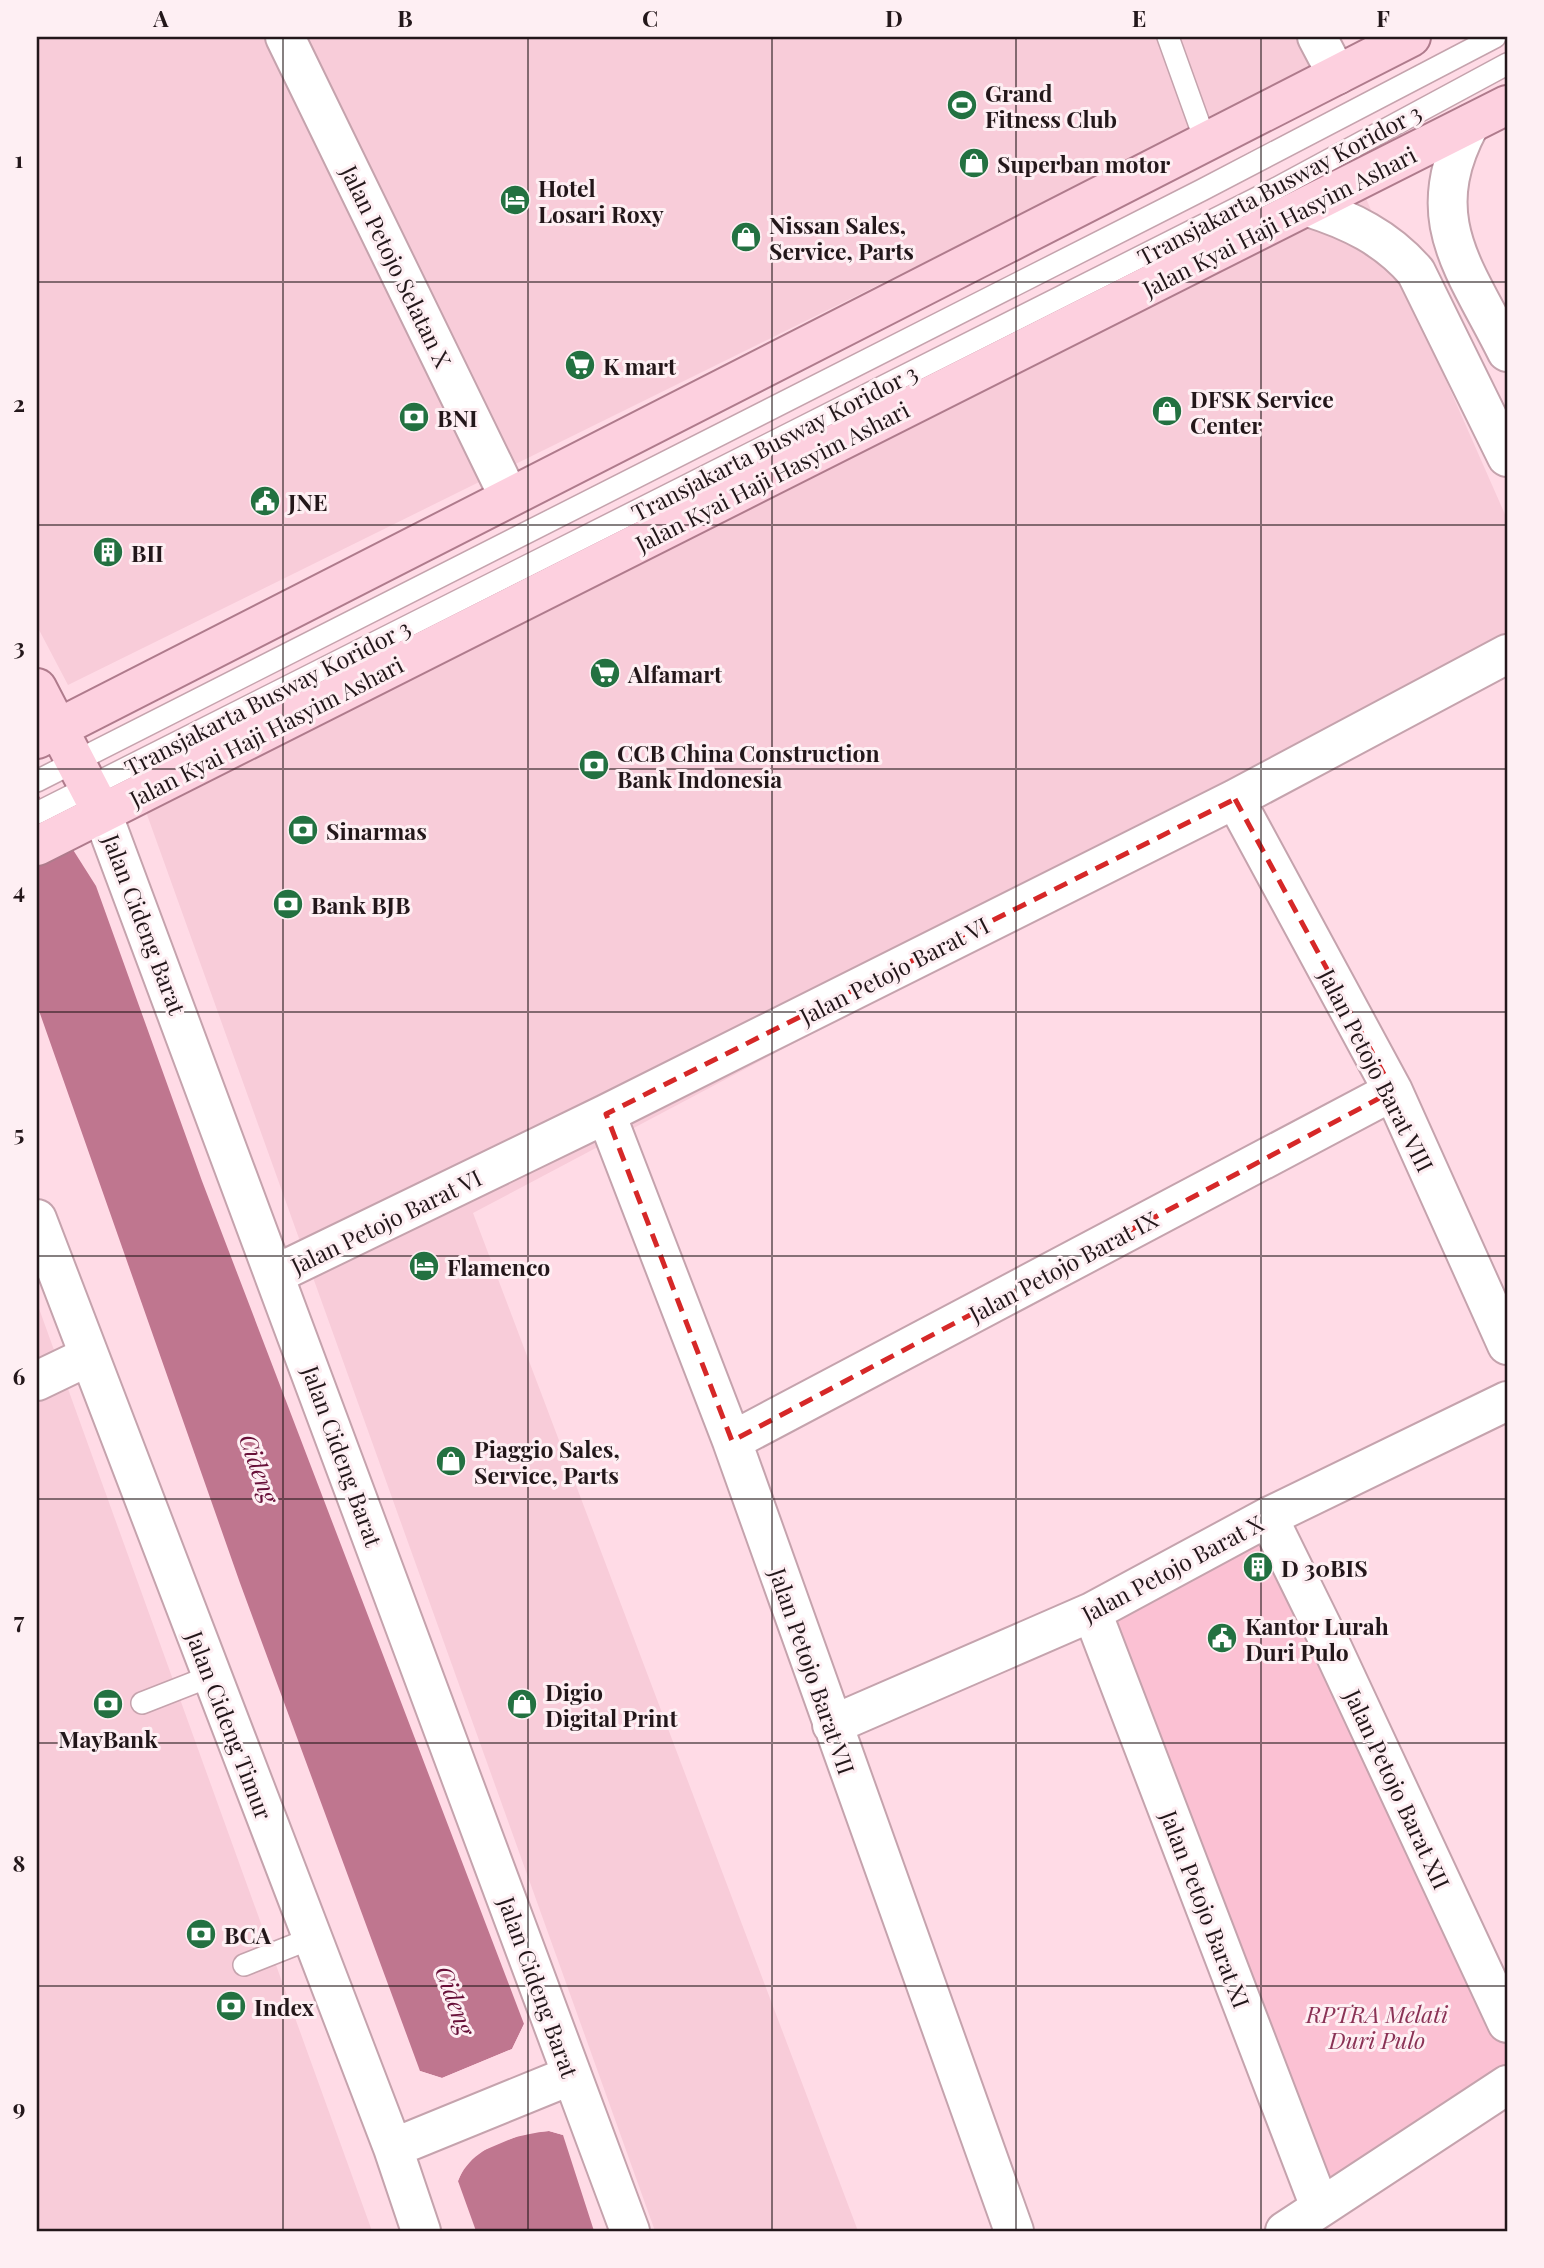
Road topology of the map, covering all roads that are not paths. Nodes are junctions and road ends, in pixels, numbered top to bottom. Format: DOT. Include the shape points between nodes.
graph roads {
  1 [pos="1168,37"];
  2 [pos="1317,37"];
  3 [pos="1411,37"];
  4 [pos="1495,37"];
  5 [pos="296,40"];
  6 [pos="1366,47"];
  7 [pos="1507,64"];
  8 [pos="1338,75"];
  9 [pos="1507,105"];
  10 [pos="1470,124"];
  11 [pos="1205,140"];
  12 [pos="1308,207"];
  13 [pos="1507,352"];
  14 [pos="1507,457"];
  15 [pos="508,495"];
  16 [pos="1507,654"];
  17 [pos="37,688"];
  18 [pos="47,733"];
  19 [pos="37,781"];
  20 [pos="78,792"];
  21 [pos="1236,799"];
  22 [pos="37,813"];
  23 [pos="37,846"];
  24 [pos="1393,1091"];
  25 [pos="606,1114"];
  26 [pos="37,1219"];
  27 [pos="276,1274"];
  28 [pos="1507,1345"];
  29 [pos="87,1357"];
  30 [pos="37,1381"];
  31 [pos="1507,1401"];
  32 [pos="732,1441"];
  33 [pos="1268,1517"];
  34 [pos="1092,1612"];
  35 [pos="211,1676"];
  36 [pos="142,1703"];
  37 [pos="832,1725"];
  38 [pos="312,1938"];
  39 [pos="244,1965"];
  40 [pos="1507,2024"];
  41 [pos="559,2081"];
  42 [pos="1507,2085"];
  43 [pos="393,2148"];
  44 [pos="1320,2207"];
  45 [pos="421,2231"];
  46 [pos="630,2231"];
  47 [pos="1014,2231"];
  48 [pos="1286,2231"];
  1 -- 11 [label="lane"];
  2 -- 8 [label="street"];
  3 -- 6 [label="main road"];
  4 -- 20 [label="lane, Transjakarta Busway Koridor 3"];
  5 -- 15 [label="street, Jalan Petojo Selatan X"];
  6 -- 8 [label="main road"];
  7 -- 20 [label="lane, Transjakarta Busway Koridor 3" via="1240,207"];
  8 -- 11 [label="main road"];
  9 -- 10 [label="main road, Jalan Kyai Haji Hasyim Ashari"];
  10 -- 12 [label="main road, Jalan Kyai Haji Hasyim Ashari"];
  10 -- 13 [label="street" via="1454,154 1446,186 1447,220 1457,252"];
  11 -- 15 [label="main road"];
  12 -- 14 [label="street" via="1378,237 1416,272"];
  12 -- 20 [label="main road, Jalan Kyai Haji Hasyim Ashari"];
  15 -- 18 [label="main road"];
  16 -- 21 [label="street, Jalan Petojo Barat VI"];
  17 -- 18 [label="main road, Jalan Cideng Barat"];
  18 -- 20 [label="main road, Jalan Cideng Barat"];
  19 -- 20 [label="lane"];
  20 -- 22 [label="lane, Transjakarta Busway Koridor 3"];
  20 -- 23 [label="main road, Jalan Kyai Haji Hasyim Ashari"];
  20 -- 27 [label="street, Jalan Cideng Barat"];
  21 -- 24 [label="street, Jalan Petojo Barat VIII"];
  21 -- 25 [label="street, Jalan Petojo Barat VI"];
  24 -- 28 [label="street, Jalan Petojo Barat VIII"];
  24 -- 32 [label="street, Jalan Petojo Barat IX"];
  25 -- 27 [label="street, Jalan Petojo Barat VI"];
  25 -- 32 [label="street, Jalan Petojo Barat VII"];
  26 -- 29 [label="street, Jalan Cideng Timur"];
  27 -- 41 [label="street, Jalan Cideng Barat"];
  29 -- 30 [label="street"];
  29 -- 35 [label="street, Jalan Cideng Timur"];
  31 -- 33 [label="street, Jalan Petojo Barat X"];
  32 -- 37 [label="street, Jalan Petojo Barat VII"];
  33 -- 34 [label="street, Jalan Petojo Barat X"];
  33 -- 40 [label="street, Jalan Petojo Barat XII"];
  34 -- 37 [label="street, Jalan Petojo Barat X"];
  34 -- 44 [label="street, Jalan Petojo Barat XI"];
  35 -- 36 [label="lane"];
  35 -- 38 [label="street, Jalan Cideng Timur"];
  37 -- 47 [label="street, Jalan Petojo Barat VII"];
  38 -- 39 [label="lane"];
  38 -- 43 [label="street, Jalan Cideng Timur"];
  41 -- 43 [label="street"];
  41 -- 46 [label="street, Jalan Cideng Barat"];
  42 -- 44 [label="street"];
  43 -- 45 [label="street, Jalan Cideng Timur"];
  44 -- 48 [label="street"];
}
